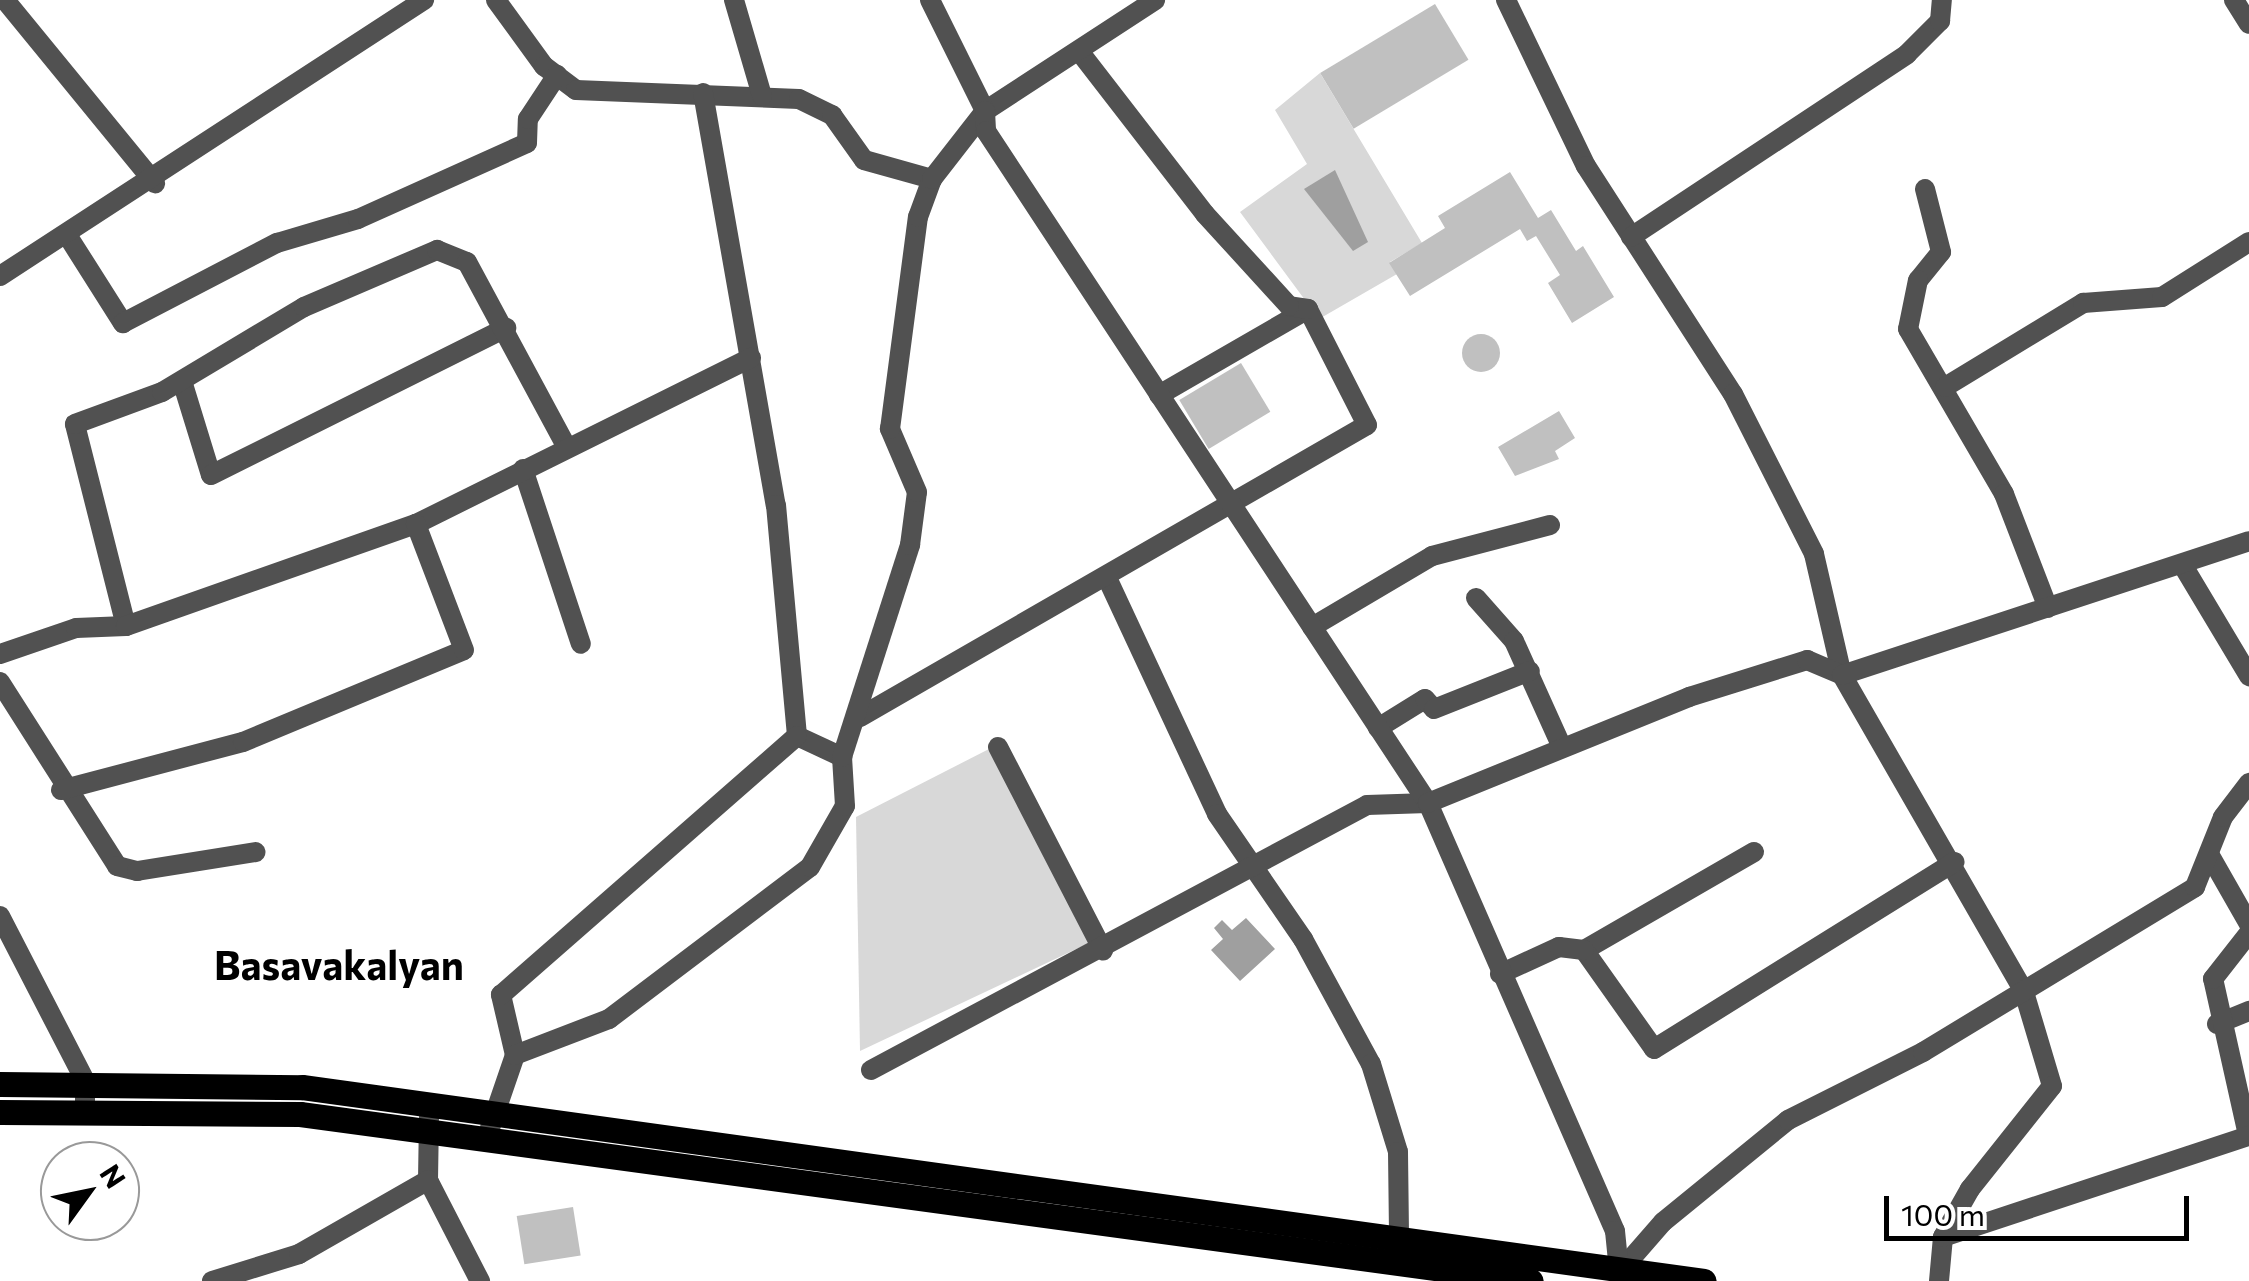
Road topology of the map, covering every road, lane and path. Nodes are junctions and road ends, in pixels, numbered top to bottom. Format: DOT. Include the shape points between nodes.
graph roads {
  1 [pos="5,0"];
  2 [pos="424,0"];
  3 [pos="496,0"];
  4 [pos="734,0"];
  5 [pos="930,0"];
  6 [pos="1155,0"];
  7 [pos="1506,0"];
  8 [pos="1942,0"];
  9 [pos="2234,0"];
  10 [pos="2249,24"];
  11 [pos="1080,52"];
  12 [pos="556,75"];
  13 [pos="703,92"];
  14 [pos="762,96"];
  15 [pos="985,111"];
  16 [pos="932,180"];
  17 [pos="155,183"];
  18 [pos="1925,189"];
  19 [pos="1630,236"];
  20 [pos="69,238"];
  21 [pos="2249,242"];
  22 [pos="0,276"];
  23 [pos="1308,309"];
  24 [pos="506,328"];
  25 [pos="751,358"];
  26 [pos="182,382"];
  27 [pos="1945,387"];
  28 [pos="1159,395"];
  29 [pos="566,446"];
  30 [pos="523,468"];
  31 [pos="1232,507"];
  32 [pos="416,524"];
  33 [pos="1550,526"];
  34 [pos="2249,542"];
  35 [pos="2182,564"];
  36 [pos="1108,580"];
  37 [pos="1476,598"];
  38 [pos="2048,608"];
  39 [pos="126,626"];
  40 [pos="1312,627"];
  41 [pos="582,644"];
  42 [pos="0,654"];
  43 [pos="1530,671"];
  44 [pos="1842,675"];
  45 [pos="2249,676"];
  46 [pos="0,682"];
  47 [pos="860,717"];
  48 [pos="1378,728"];
  49 [pos="797,736"];
  50 [pos="1560,744"];
  51 [pos="998,747"];
  52 [pos="842,757"];
  53 [pos="2249,783"];
  54 [pos="61,790"];
  55 [pos="1428,804"];
  56 [pos="254,852"];
  57 [pos="1754,852"];
  58 [pos="2209,854"];
  59 [pos="1955,862"];
  60 [pos="1254,866"];
  61 [pos="0,916"];
  62 [pos="2249,924"];
  63 [pos="2249,932"];
  64 [pos="1103,950"];
  65 [pos="1584,950"];
  66 [pos="1500,974"];
  67 [pos="2024,992"];
  68 [pos="2249,1011"];
  69 [pos="2218,1024"];
  70 [pos="515,1055"];
  71 [pos="871,1070"];
  72 [pos="85,1080"];
  73 [pos="0,1084"];
  74 [pos="430,1105"];
  75 [pos="85,1108"];
  76 [pos="492,1110"];
  77 [pos="0,1112"];
  78 [pos="427,1132"];
  79 [pos="2249,1135"];
  80 [pos="489,1137"];
  81 [pos="428,1180"];
  82 [pos="1399,1232"];
  83 [pos="1944,1237"];
  84 [pos="1621,1275"];
  85 [pos="212,1281"];
  86 [pos="480,1281"];
  87 [pos="1531,1281"];
  88 [pos="1704,1281"];
  89 [pos="1939,1281"];
  1 -- 17 [label="street"];
  2 -- 17 [label="street"];
  3 -- 12 [label="street"];
  4 -- 14 [label="street"];
  5 -- 15 [label="street"];
  6 -- 11 [label="street"];
  7 -- 19 [label="street" via="1521,46"];
  8 -- 19 [label="street" via="1940,21 1907,54"];
  9 -- 10 [label="street"];
  11 -- 15 [label="street"];
  11 -- 23 [label="street" via="1205,214 1289,306"];
  12 -- 13 [label="street" via="576,90"];
  12 -- 20 [label="street" via="528,119 527,142 358,218 278,243 123,323"];
  13 -- 14 [label="street"];
  13 -- 25 [label="street"];
  14 -- 16 [label="street" via="799,99 832,115 864,160"];
  15 -- 16 [label="street"];
  15 -- 28 [label="street" via="986,131"];
  16 -- 47 [label="street" via="918,217 890,429 916,492 910,545"];
  17 -- 20 [label="street"];
  18 -- 27 [label="street" via="1942,252 1918,280 1908,329"];
  19 -- 44 [label="street" via="1733,394 1814,554"];
  20 -- 22 [label="street"];
  21 -- 27 [label="street" via="2162,297 2082,303"];
  23 -- 28 [label="street"];
  23 -- 31 [label="street" via="1366,424"];
  24 -- 26 [label="street" via="467,262 437,250 304,306"];
  24 -- 26 [label="street" via="211,475"];
  24 -- 29 [label="street"];
  25 -- 29 [label="street"];
  25 -- 49 [label="street"];
  26 -- 39 [label="street" via="75,424"];
  27 -- 38 [label="street" via="2036,561"];
  28 -- 31 [label="street"];
  29 -- 30 [label="street"];
  30 -- 32 [label="street"];
  30 -- 41 [label="street"];
  31 -- 36 [label="street"];
  31 -- 40 [label="street"];
  32 -- 39 [label="street"];
  32 -- 54 [label="street" via="464,650 243,742"];
  33 -- 40 [label="street" via="1432,556"];
  34 -- 35 [label="street"];
  35 -- 38 [label="street"];
  35 -- 45 [label="street"];
  36 -- 47 [label="street"];
  36 -- 60 [label="street" via="1189,760"];
  37 -- 43 [label="street"];
  38 -- 44 [label="street"];
  39 -- 42 [label="street" via="76,628"];
  40 -- 48 [label="street"];
  43 -- 48 [label="street" via="1434,709 1425,698"];
  43 -- 50 [label="street"];
  44 -- 50 [label="street" via="1807,660"];
  44 -- 59 [label="street"];
  46 -- 54 [label="street"];
  47 -- 52 [label="street"];
  48 -- 55 [label="street"];
  49 -- 52 [label="street"];
  49 -- 70 [label="street" via="502,995"];
  50 -- 55 [label="street"];
  51 -- 64 [label="street"];
  52 -- 70 [label="street" via="845,806 810,867 609,1019"];
  53 -- 58 [label="street"];
  54 -- 56 [label="street" via="118,866 137,872"];
  55 -- 60 [label="street" via="1367,805"];
  55 -- 66 [label="street"];
  57 -- 65 [label="street"];
  58 -- 62 [label="street"];
  58 -- 67 [label="street" via="2195,887"];
  59 -- 65 [label="street" via="1654,1049"];
  59 -- 67 [label="street"];
  60 -- 64 [label="street"];
  60 -- 82 [label="street" via="1342,1007 1389,1110"];
  61 -- 72 [label="street"];
  63 -- 69 [label="street" via="2213,979"];
  64 -- 71 [label="street"];
  65 -- 66 [label="street" via="1558,947"];
  66 -- 84 [label="street" via="1615,1231"];
  67 -- 83 [label="street" via="2052,1086"];
  67 -- 84 [label="street" via="1788,1120 1663,1222"];
  68 -- 69 [label="street"];
  69 -- 79 [label="street"];
  70 -- 76 [label="street"];
  72 -- 73 [label="main road"];
  72 -- 74 [label="main road" via="302,1086"];
  72 -- 75 [label="street"];
  74 -- 76 [label="main road"];
  74 -- 78 [label="street"];
  75 -- 77 [label="main road"];
  75 -- 78 [label="main road" via="300,1114"];
  76 -- 80 [label="street"];
  76 -- 82 [label="main road"];
  78 -- 80 [label="main road"];
  78 -- 81 [label="street"];
  79 -- 83 [label="street"];
  80 -- 87 [label="main road"];
  81 -- 85 [label="street" via="298,1254"];
  81 -- 86 [label="street"];
  82 -- 84 [label="main road"];
  83 -- 89 [label="street"];
  84 -- 88 [label="main road"];
}
